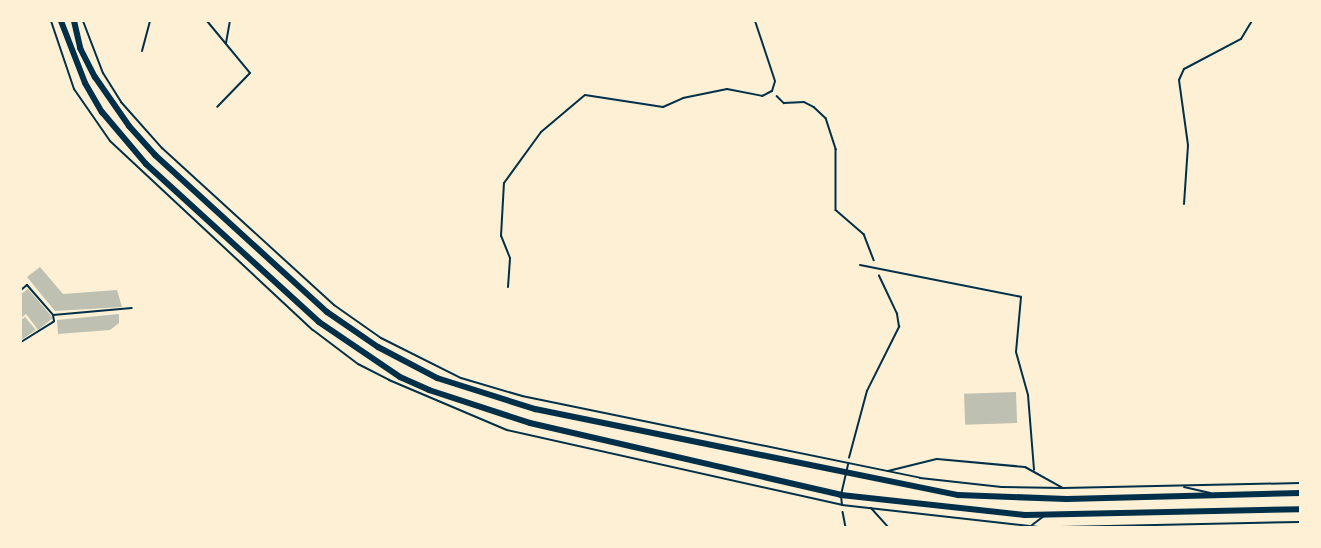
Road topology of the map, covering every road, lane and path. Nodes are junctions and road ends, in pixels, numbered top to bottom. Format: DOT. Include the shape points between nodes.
graph roads {
  1 [pos="51,21"];
  2 [pos="61,21"];
  3 [pos="74,21"];
  4 [pos="83,21"];
  5 [pos="150,21"];
  6 [pos="207,21"];
  7 [pos="230,21"];
  8 [pos="755,21"];
  9 [pos="1252,21"];
  10 [pos="226,43"];
  11 [pos="142,51"];
  12 [pos="772,91"];
  13 [pos="216,107"];
  14 [pos="1184,204"];
  15 [pos="860,265"];
  16 [pos="876,269"];
  17 [pos="508,287"];
  18 [pos="21,290"];
  19 [pos="132,308"];
  20 [pos="53,315"];
  21 [pos="21,342"];
  22 [pos="848,464"];
  23 [pos="1034,471"];
  24 [pos="886,472"];
  25 [pos="846,474"];
  26 [pos="1300,483"];
  27 [pos="1179,486"];
  28 [pos="1063,488"];
  29 [pos="1300,493"];
  30 [pos="1216,494"];
  31 [pos="841,495"];
  32 [pos="842,505"];
  33 [pos="871,508"];
  34 [pos="1300,509"];
  35 [pos="1046,515"];
  36 [pos="1300,522"];
  37 [pos="846,527"];
  38 [pos="888,527"];
  39 [pos="1031,527"];
  40 [pos="1037,527"];
  41 [pos="1061,527"];
  1 -- 32 [label="lane" via="74,89 110,141 313,330 358,364 507,430"];
  2 -- 31 [label="street" via="85,83 119,134 146,164 319,322 400,376 478,409"];
  3 -- 25 [label="street" via="80,48 95,77 155,155 327,312 407,364 483,395"];
  4 -- 22 [label="lane" via="103,73 136,120 334,305 381,338 461,378 522,396"];
  5 -- 11 [label="lane"];
  6 -- 10 [label="lane"];
  7 -- 10 [label="lane"];
  8 -- 12 [label="lane" via="775,81"];
  9 -- 14 [label="lane" via="1241,39 1184,69 1179,80 1188,145"];
  10 -- 13 [label="lane" via="250,73"];
  12 -- 16 [label="path" via="784,103 804,102 826,118 836,148 836,210 864,234"];
  12 -- 17 [label="lane" via="762,96 718,91 682,98 663,107 585,95 576,101 541,132 504,183 501,236 510,258"];
  15 -- 16 [label="lane"];
  16 -- 22 [label="path" via="899,327 867,391"];
  16 -- 23 [label="lane" via="1021,297 1016,352 1028,395"];
  18 -- 20 [label="lane" via="27,285"];
  19 -- 20 [label="lane"];
  20 -- 21 [label="lane" via="54,321"];
  22 -- 24 [label="lane"];
  22 -- 25 [label="lane"];
  23 -- 24 [label="lane" via="937,459"];
  23 -- 28 [label="lane"];
  24 -- 28 [label="lane" via="1002,487"];
  25 -- 30 [label="street" via="958,495 1006,499"];
  25 -- 31 [label="lane"];
  26 -- 27 [label="lane"];
  27 -- 28 [label="lane"];
  27 -- 30 [label="lane"];
  29 -- 30 [label="street"];
  31 -- 32 [label="lane"];
  31 -- 35 [label="street"];
  32 -- 33 [label="lane"];
  32 -- 37 [label="path"];
  33 -- 38 [label="lane"];
  33 -- 39 [label="lane"];
  34 -- 35 [label="street"];
  35 -- 39 [label="lane"];
  36 -- 41 [label="lane"];
  39 -- 40 [label="lane"];
}
